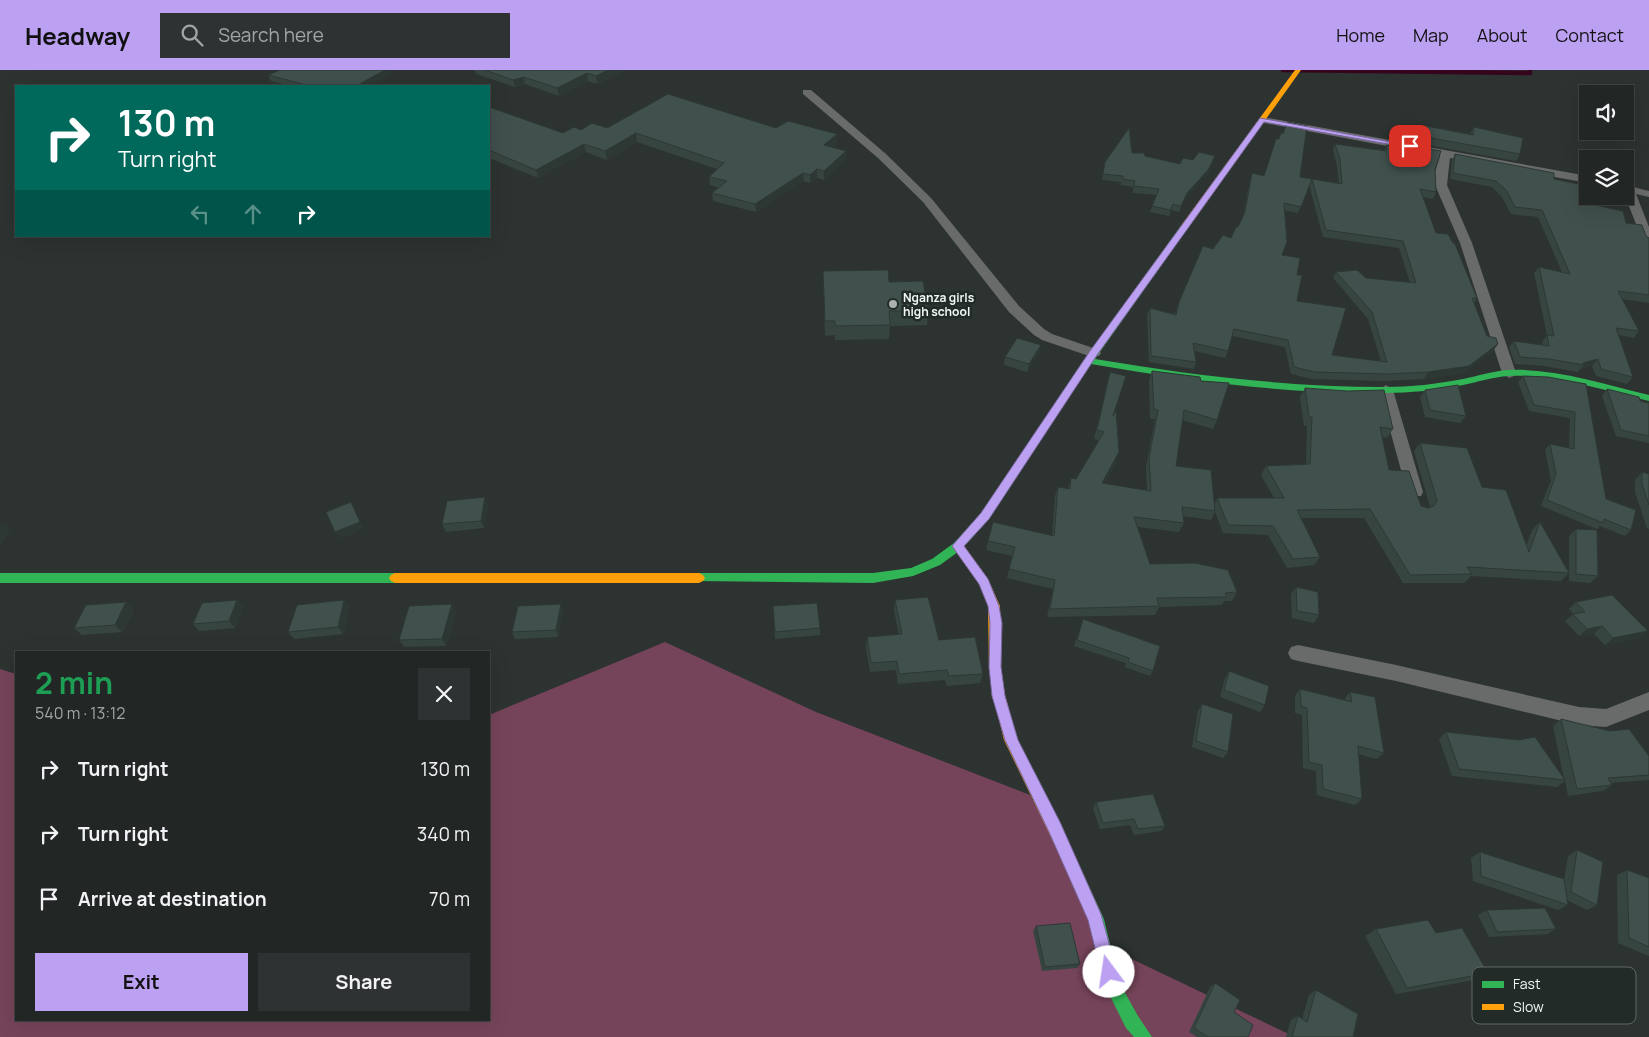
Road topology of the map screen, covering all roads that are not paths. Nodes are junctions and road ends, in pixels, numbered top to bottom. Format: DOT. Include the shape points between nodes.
graph roads {
  1 [pos="1298,70"];
  2 [pos="807,92"];
  3 [pos="1263,120"];
  4 [pos="1446,152"];
  5 [pos="1579,178"];
  6 [pos="1634,190"];
  7 [pos="1649,194"];
  8 [pos="1633,205"];
  9 [pos="1649,242"];
  10 [pos="1092,357"];
  11 [pos="1509,373"];
  12 [pos="1386,390"];
  13 [pos="1649,398"];
  14 [pos="1421,510"];
  15 [pos="958,546"];
  16 [pos="0,578"];
  17 [pos="1298,653"];
  18 [pos="1649,701"];
  19 [pos="1144,1037"];
  1 -- 3 [label="main road"];
  2 -- 10 [label="street" via="882,156 927,200 1014,309 1047,337"];
  3 -- 4 [label="street"];
  3 -- 10 [label="main road"];
  4 -- 5 [label="street"];
  4 -- 11 [label="street" via="1441,185 1466,243"];
  6 -- 7 [label="street"];
  8 -- 9 [label="street"];
  10 -- 12 [label="main road" via="1214,381"];
  10 -- 15 [label="main road" via="985,516"];
  11 -- 12 [label="main road" via="1450,385"];
  11 -- 13 [label="main road" via="1555,378"];
  12 -- 14 [label="street"];
  15 -- 16 [label="main road" via="936,562 913,572 873,578"];
  15 -- 19 [label="main road" via="984,582 994,606 995,667 1011,740 1096,919 1112,984 1132,1022"];
  17 -- 18 [label="street" via="1579,716 1606,718"];
}
